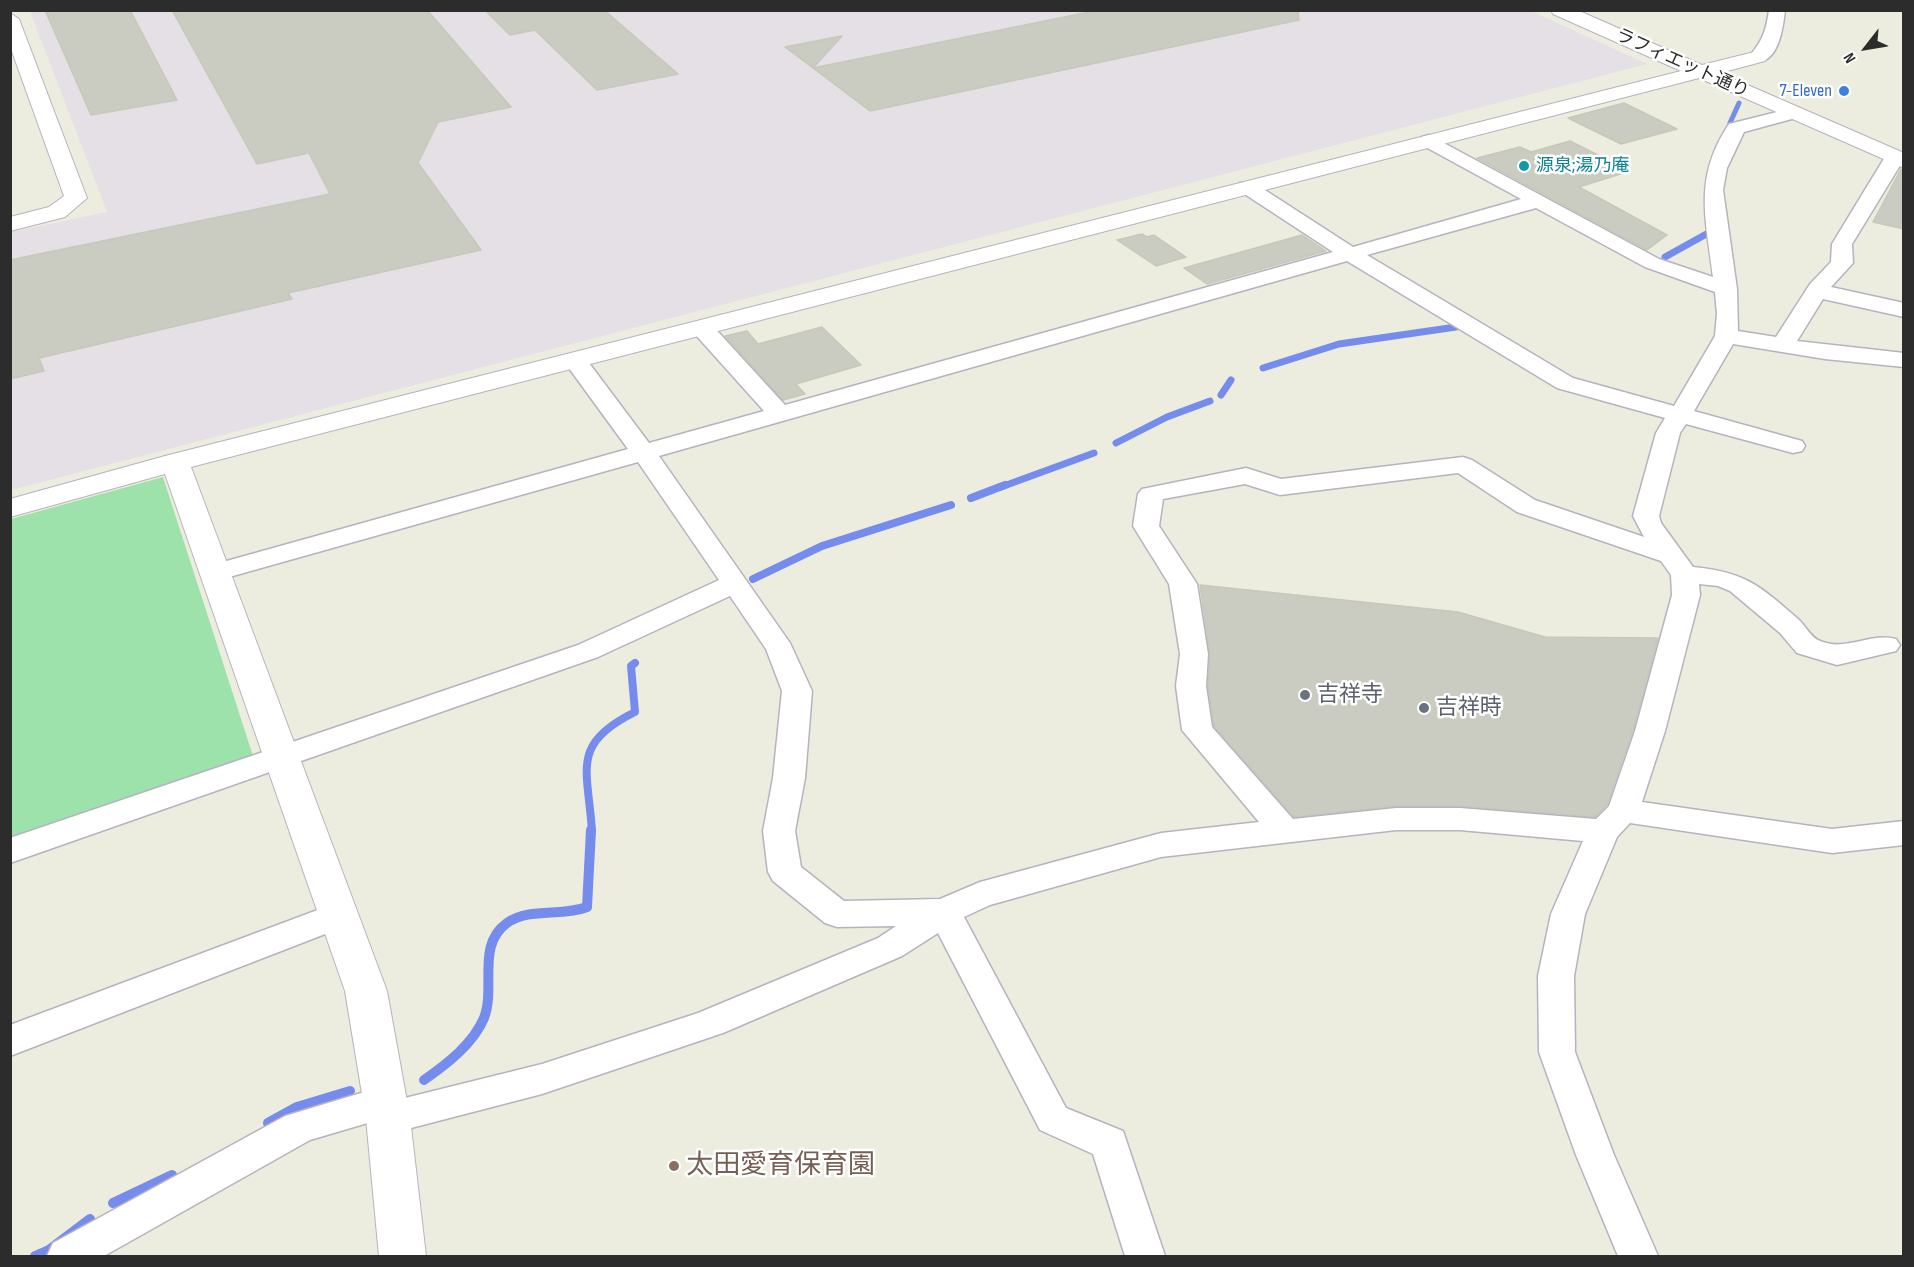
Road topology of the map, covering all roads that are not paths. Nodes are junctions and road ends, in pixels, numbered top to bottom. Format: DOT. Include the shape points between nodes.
graph roads {
  1 [pos="1560,10"];
  2 [pos="1776,11"];
  3 [pos="10,19"];
  4 [pos="1758,57"];
  5 [pos="1699,72"];
  6 [pos="1793,113"];
  7 [pos="1429,141"];
  8 [pos="1899,159"];
  9 [pos="1247,187"];
  10 [pos="1538,201"];
  11 [pos="10,224"];
  12 [pos="1350,254"];
  13 [pos="1726,289"];
  14 [pos="1818,291"];
  15 [pos="1904,310"];
  16 [pos="702,328"];
  17 [pos="1726,336"];
  18 [pos="1783,345"];
  19 [pos="575,360"];
  20 [pos="1904,360"];
  21 [pos="1678,413"];
  22 [pos="780,414"];
  23 [pos="1793,446"];
  24 [pos="644,453"];
  25 [pos="175,462"];
  26 [pos="10,508"];
  27 [pos="1678,565"];
  28 [pos="215,573"];
  29 [pos="735,583"];
  30 [pos="1886,645"];
  31 [pos="282,758"];
  32 [pos="1613,821"];
  33 [pos="1284,830"];
  34 [pos="1904,834"];
  35 [pos="10,851"];
  36 [pos="944,912"];
  37 [pos="339,915"];
  38 [pos="10,1041"];
  39 [pos="386,1110"];
  40 [pos="67,1257"];
  41 [pos="402,1257"];
  42 [pos="1145,1257"];
  43 [pos="1638,1257"];
  1 -- 5 [label="street, ラフィエット通り"];
  2 -- 4 [label="street" via="1766,52"];
  3 -- 11 [label="street" via="76,198 57,212"];
  4 -- 5 [label="street"];
  5 -- 6 [label="street, ラフィエット通り"];
  5 -- 7 [label="street"];
  6 -- 8 [label="street, ラフィエット通り"];
  6 -- 13 [label="street" via="1736,128 1717,168 1713,190"];
  7 -- 9 [label="street"];
  7 -- 10 [label="street"];
  8 -- 14 [label="street" via="1842,244 1842,263"];
  9 -- 12 [label="street"];
  9 -- 16 [label="street"];
  10 -- 12 [label="street"];
  10 -- 13 [label="street" via="1652,263"];
  12 -- 21 [label="street" via="1564,383"];
  12 -- 22 [label="street"];
  13 -- 17 [label="street"];
  14 -- 15 [label="street"];
  14 -- 18 [label="street"];
  16 -- 19 [label="street"];
  16 -- 22 [label="street"];
  17 -- 18 [label="street"];
  17 -- 21 [label="street" via="1709,369"];
  18 -- 20 [label="street"];
  19 -- 24 [label="street"];
  19 -- 25 [label="street"];
  21 -- 23 [label="street"];
  21 -- 27 [label="street" via="1668,433 1646,516"];
  22 -- 24 [label="street"];
  24 -- 28 [label="street"];
  24 -- 29 [label="street"];
  25 -- 26 [label="street"];
  25 -- 28 [label="street"];
  27 -- 30 [label="street" via="1740,585 1790,627 1807,647 1837,656"];
  27 -- 32 [label="street" via="1686,595 1650,731"];
  27 -- 33 [label="street" via="1526,506 1463,465 1280,487 1245,476 1151,494 1146,526 1183,584 1194,654 1191,686 1197,730"];
  28 -- 31 [label="street"];
  29 -- 31 [label="street" via="588,651"];
  29 -- 36 [label="street" via="780,650 797,691 789,778 779,831 785,872 837,914"];
  31 -- 35 [label="street"];
  31 -- 37 [label="street"];
  32 -- 33 [label="street" via="1396,819"];
  32 -- 34 [label="street" via="1833,841"];
  32 -- 43 [label="street" via="1568,914 1556,976 1557,1052"];
  33 -- 36 [label="street" via="1161,845 980,895"];
  36 -- 39 [label="street" via="890,946 710,1023 542,1079"];
  36 -- 42 [label="street" via="1053,1119 1109,1143"];
  37 -- 38 [label="street"];
  37 -- 39 [label="street" via="366,991"];
  39 -- 40 [label="street" via="299,1127"];
  39 -- 41 [label="street"];
}
